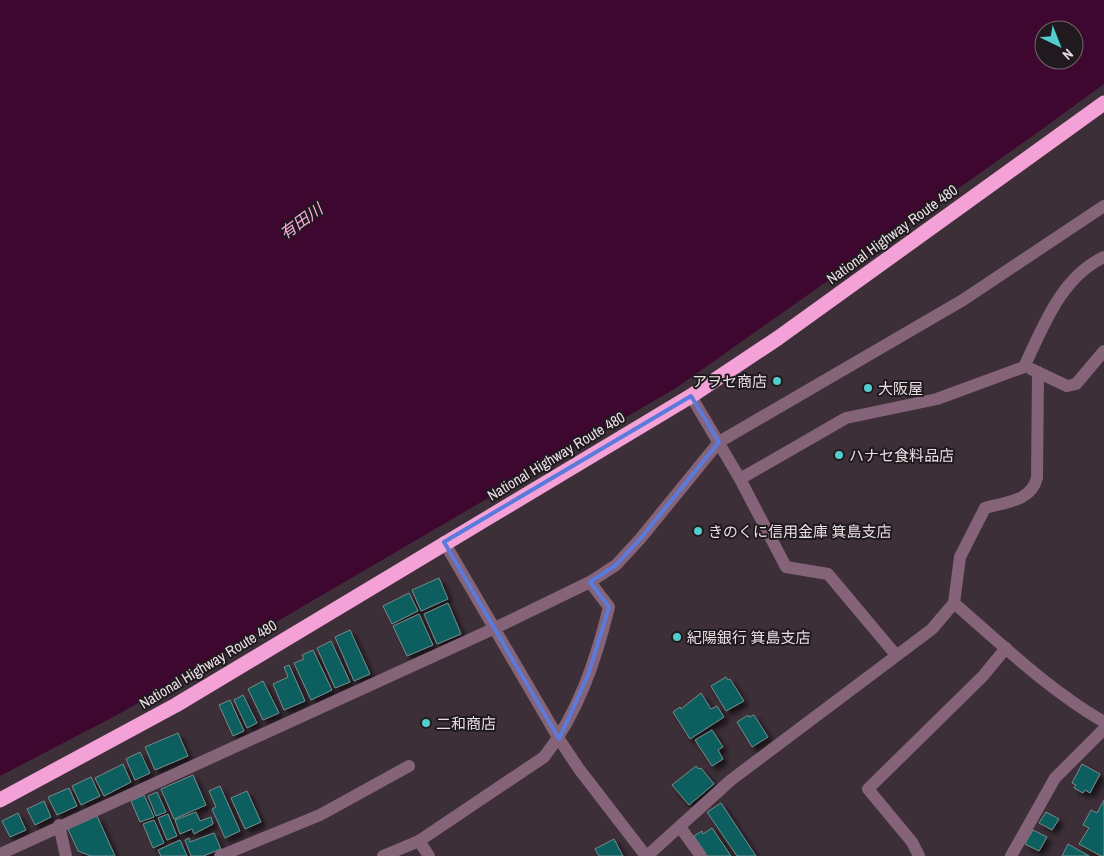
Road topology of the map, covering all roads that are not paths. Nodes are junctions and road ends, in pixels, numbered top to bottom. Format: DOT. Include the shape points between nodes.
graph roads {
  1 [pos="1104,103"];
  2 [pos="1104,206"];
  3 [pos="1104,257"];
  4 [pos="1104,351"];
  5 [pos="1024,367"];
  6 [pos="1038,372"];
  7 [pos="691,396"];
  8 [pos="719,442"];
  9 [pos="740,480"];
  10 [pos="444,542"];
  11 [pos="590,582"];
  12 [pos="954,604"];
  13 [pos="493,629"];
  14 [pos="1006,648"];
  15 [pos="896,655"];
  16 [pos="1104,722"];
  17 [pos="1104,729"];
  18 [pos="559,739"];
  19 [pos="409,766"];
  20 [pos="0,800"];
  21 [pos="60,825"];
  22 [pos="680,827"];
  23 [pos="419,842"];
  24 [pos="0,854"];
  25 [pos="68,855"];
  26 [pos="220,856"];
  27 [pos="383,856"];
  28 [pos="429,856"];
  29 [pos="646,856"];
  30 [pos="701,856"];
  31 [pos="919,856"];
  32 [pos="1011,856"];
  1 -- 7 [label="highway, National Highway Route 480" via="786,332"];
  2 -- 8 [label="street" via="963,300"];
  3 -- 5 [label="street" via="1090,264 1051,308"];
  4 -- 6 [label="street" via="1076,384 1067,386"];
  5 -- 6 [label="street"];
  5 -- 9 [label="street" via="937,399 846,418"];
  6 -- 12 [label="street" via="1037,478 1034,488 1029,495 986,508 960,557"];
  7 -- 8 [label="street"];
  7 -- 10 [label="highway, National Highway Route 480"];
  8 -- 9 [label="street"];
  8 -- 11 [label="street" via="622,558"];
  9 -- 15 [label="street" via="786,567 828,574"];
  10 -- 13 [label="street"];
  10 -- 20 [label="highway, National Highway Route 480" via="176,705"];
  11 -- 13 [label="street"];
  11 -- 18 [label="street" via="609,607 588,675"];
  12 -- 14 [label="street"];
  12 -- 15 [label="street" via="932,629"];
  13 -- 18 [label="street"];
  13 -- 21 [label="street"];
  14 -- 16 [label="street" via="1078,707"];
  14 -- 31 [label="street" via="983,676 868,789 912,842"];
  15 -- 22 [label="street" via="731,780"];
  17 -- 32 [label="street" via="1055,778"];
  18 -- 23 [label="street" via="544,757"];
  18 -- 29 [label="street"];
  19 -- 26 [label="street" via="320,815"];
  21 -- 24 [label="street"];
  21 -- 25 [label="street"];
  22 -- 29 [label="street"];
  22 -- 30 [label="street"];
  23 -- 27 [label="street"];
  23 -- 28 [label="street"];
}
